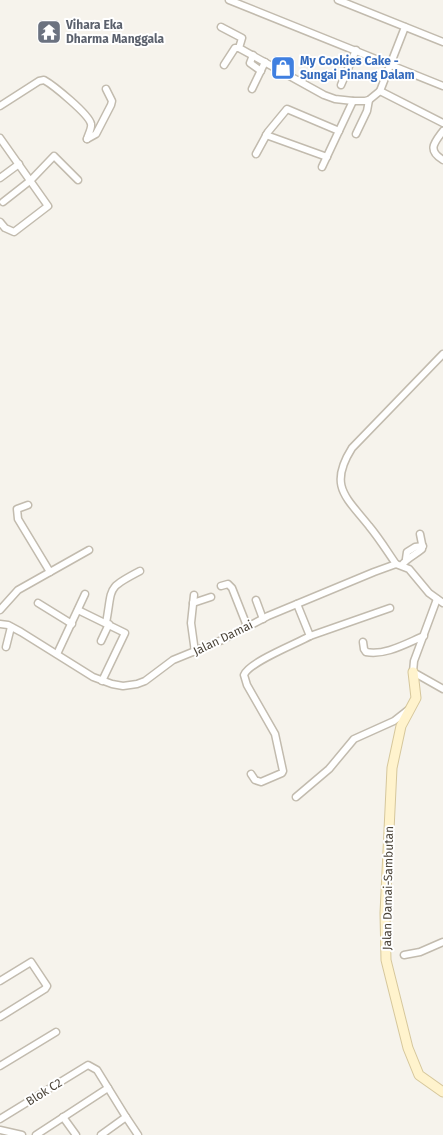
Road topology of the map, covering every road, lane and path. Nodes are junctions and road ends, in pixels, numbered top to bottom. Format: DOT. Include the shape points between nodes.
graph roads {
  1 [pos="229,0"];
  2 [pos="338,0"];
  3 [pos="237,2"];
  4 [pos="221,27"];
  5 [pos="406,27"];
  6 [pos="442,39"];
  7 [pos="239,48"];
  8 [pos="356,50"];
  9 [pos="253,55"];
  10 [pos="266,62"];
  11 [pos="391,64"];
  12 [pos="224,65"];
  13 [pos="261,71"];
  14 [pos="340,84"];
  15 [pos="443,86"];
  16 [pos="106,89"];
  17 [pos="252,89"];
  18 [pos="380,91"];
  19 [pos="369,100"];
  20 [pos="353,101"];
  21 [pos="0,104"];
  22 [pos="443,123"];
  23 [pos="339,131"];
  24 [pos="443,131"];
  25 [pos="356,134"];
  26 [pos="266,135"];
  27 [pos="1,142"];
  28 [pos="256,154"];
  29 [pos="327,157"];
  30 [pos="443,160"];
  31 [pos="19,164"];
  32 [pos="322,167"];
  33 [pos="0,178"];
  34 [pos="31,180"];
  35 [pos="78,180"];
  36 [pos="3,202"];
  37 [pos="0,222"];
  38 [pos="443,354"];
  39 [pos="28,505"];
  40 [pos="420,534"];
  41 [pos="89,550"];
  42 [pos="401,563"];
  43 [pos="140,571"];
  44 [pos="50,572"];
  45 [pos="221,586"];
  46 [pos="85,594"];
  47 [pos="194,595"];
  48 [pos="211,597"];
  49 [pos="256,600"];
  50 [pos="440,601"];
  51 [pos="193,603"];
  52 [pos="38,604"];
  53 [pos="297,604"];
  54 [pos="390,608"];
  55 [pos="0,610"];
  56 [pos="78,610"];
  57 [pos="263,619"];
  58 [pos="0,624"];
  59 [pos="72,624"];
  60 [pos="108,624"];
  61 [pos="11,626"];
  62 [pos="247,626"];
  63 [pos="310,636"];
  64 [pos="424,636"];
  65 [pos="101,641"];
  66 [pos="363,642"];
  67 [pos="6,647"];
  68 [pos="195,652"];
  69 [pos="58,654"];
  70 [pos="413,672"];
  71 [pos="102,681"];
  72 [pos="443,690"];
  73 [pos="409,709"];
  74 [pos="251,774"];
  75 [pos="296,797"];
  76 [pos="443,942"];
  77 [pos="404,955"];
  78 [pos="0,981"];
  79 [pos="1,1015"];
  80 [pos="56,1032"];
  81 [pos="0,1066"];
  82 [pos="108,1088"];
  83 [pos="443,1092"];
  84 [pos="63,1117"];
  85 [pos="126,1117"];
  86 [pos="0,1119"];
  87 [pos="0,1130"];
  88 [pos="22,1135"];
  89 [pos="36,1135"];
  90 [pos="76,1135"];
  91 [pos="101,1135"];
  92 [pos="138,1135"];
  1 -- 3 [label="street"];
  2 -- 5 [label="street"];
  3 -- 8 [label="street"];
  4 -- 7 [label="street" via="242,38"];
  5 -- 6 [label="street"];
  5 -- 11 [label="street"];
  7 -- 9 [label="street"];
  7 -- 12 [label="street" via="235,48"];
  8 -- 11 [label="street"];
  8 -- 14 [label="street"];
  9 -- 10 [label="street"];
  9 -- 13 [label="street" via="250,63"];
  10 -- 13 [label="street"];
  10 -- 20 [label="street" via="324,95"];
  11 -- 15 [label="street"];
  11 -- 18 [label="street"];
  13 -- 17 [label="street"];
  16 -- 21 [label="street" via="112,105 96,134 87,139 91,126 88,119 44,80"];
  18 -- 19 [label="street"];
  18 -- 22 [label="street"];
  19 -- 20 [label="street"];
  19 -- 25 [label="street"];
  20 -- 23 [label="street"];
  23 -- 26 [label="street" via="287,109"];
  23 -- 29 [label="street"];
  24 -- 30 [label="street" via="433,144 436,155"];
  26 -- 28 [label="street"];
  26 -- 29 [label="street"];
  27 -- 31 [label="street"];
  29 -- 32 [label="street"];
  31 -- 33 [label="street"];
  31 -- 34 [label="street"];
  34 -- 35 [label="street" via="54,156"];
  34 -- 36 [label="street"];
  34 -- 37 [label="street" via="48,207 14,232"];
  38 -- 42 [label="street" via="352,448 340,475 342,491 354,510"];
  39 -- 44 [label="street" via="16,509 18,519"];
  40 -- 42 [label="street" via="422,549"];
  41 -- 44 [label="street"];
  42 -- 50 [label="street"];
  42 -- 53 [label="street, Jalan Damai"];
  43 -- 60 [label="street" via="113,588"];
  44 -- 55 [label="street" via="18,590"];
  45 -- 62 [label="street" via="228,584 232,588"];
  46 -- 56 [label="street"];
  47 -- 51 [label="street"];
  48 -- 51 [label="street"];
  49 -- 57 [label="street"];
  50 -- 64 [label="street"];
  51 -- 68 [label="street" via="191,623"];
  52 -- 59 [label="street"];
  53 -- 57 [label="street, Jalan Damai"];
  53 -- 63 [label="street"];
  54 -- 63 [label="street"];
  56 -- 59 [label="street"];
  56 -- 60 [label="street"];
  57 -- 62 [label="street, Jalan Damai"];
  58 -- 61 [label="street, Jalan Damai"];
  59 -- 69 [label="street"];
  60 -- 65 [label="street"];
  60 -- 71 [label="street" via="125,634"];
  61 -- 67 [label="street"];
  61 -- 69 [label="street, Jalan Damai"];
  62 -- 68 [label="street, Jalan Damai"];
  63 -- 74 [label="street" via="244,672 243,678 275,734 283,771 262,782"];
  64 -- 66 [label="street" via="397,648 372,653 366,652"];
  64 -- 70 [label="street"];
  68 -- 71 [label="street, Jalan Damai" via="173,660 137,684 123,686"];
  69 -- 71 [label="street, Jalan Damai"];
  70 -- 72 [label="street"];
  70 -- 73 [label="street, Jalan Damai-Sambutan" via="416,698"];
  73 -- 75 [label="street" via="394,721 354,739 329,769"];
  73 -- 83 [label="street, Jalan Damai-Sambutan" via="392,768 386,960 408,1048 419,1075"];
  76 -- 77 [label="street"];
  78 -- 79 [label="street" via="31,962 48,986"];
  80 -- 81 [label="street"];
  82 -- 84 [label="street"];
  82 -- 85 [label="street"];
  82 -- 86 [label="street, Blok C2" via="96,1070 88,1065"];
  84 -- 89 [label="street"];
  84 -- 90 [label="street"];
  85 -- 91 [label="street"];
  85 -- 92 [label="street"];
  87 -- 88 [label="street"];
}
